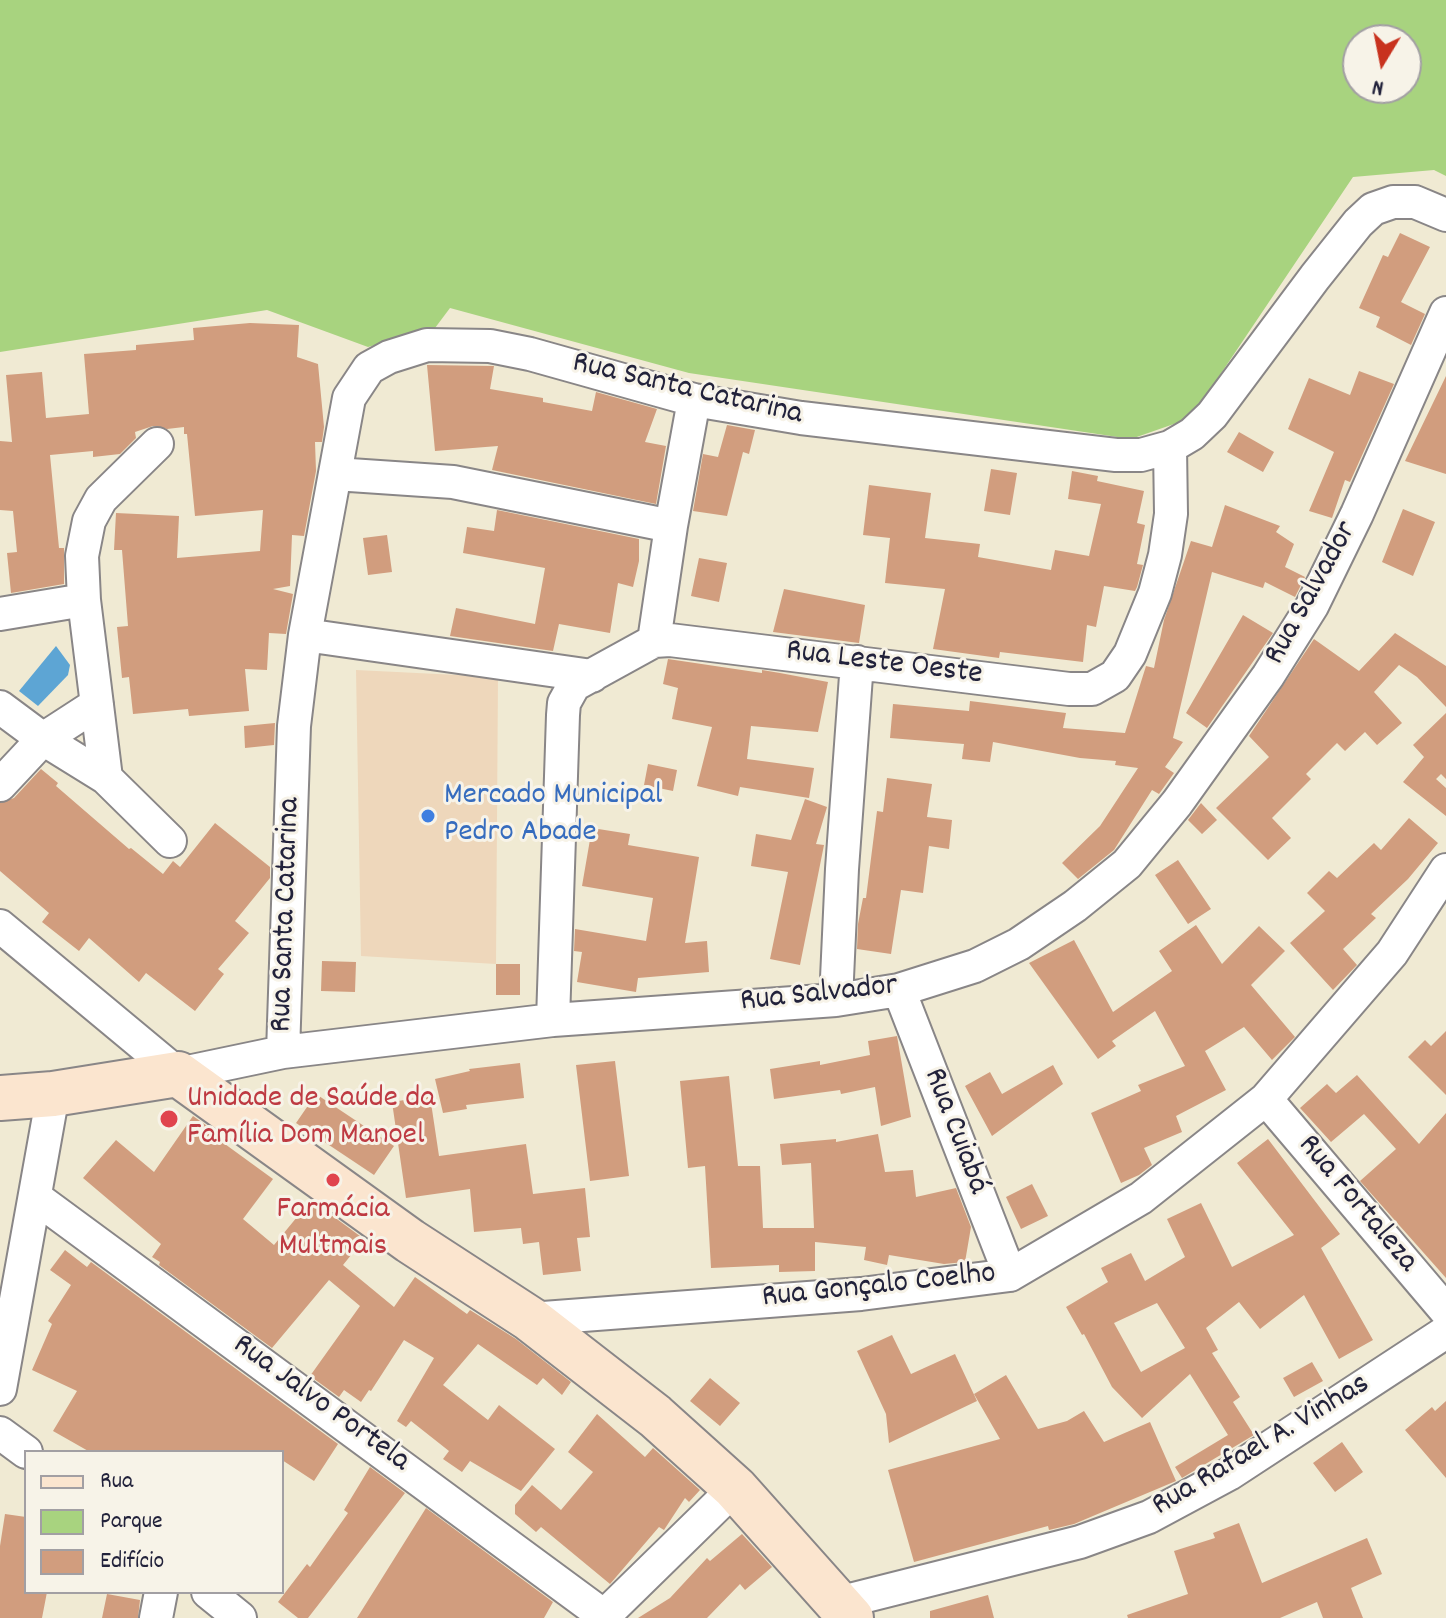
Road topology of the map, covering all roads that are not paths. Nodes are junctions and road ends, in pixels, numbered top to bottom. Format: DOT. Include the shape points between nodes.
graph roads {
  1 [pos="1446,215"];
  2 [pos="1446,313"];
  3 [pos="694,400"];
  4 [pos="157,444"];
  5 [pos="1170,447"];
  6 [pos="335,474"];
  7 [pos="671,526"];
  8 [pos="84,600"];
  9 [pos="0,614"];
  10 [pos="305,635"];
  11 [pos="654,641"];
  12 [pos="857,662"];
  13 [pos="592,676"];
  14 [pos="97,704"];
  15 [pos="0,707"];
  16 [pos="43,739"];
  17 [pos="106,778"];
  18 [pos="0,785"];
  19 [pos="170,841"];
  20 [pos="1446,870"];
  21 [pos="0,926"];
  22 [pos="899,990"];
  23 [pos="836,1000"];
  24 [pos="553,1020"];
  25 [pos="283,1052"];
  26 [pos="178,1074"];
  27 [pos="53,1094"];
  28 [pos="0,1098"];
  29 [pos="1266,1099"];
  30 [pos="35,1197"];
  31 [pos="1010,1275"];
  32 [pos="1446,1311"];
  33 [pos="530,1319"];
  34 [pos="1446,1332"];
  35 [pos="4,1353"];
  36 [pos="0,1389"];
  37 [pos="0,1433"];
  38 [pos="24,1451"];
  39 [pos="735,1488"];
  40 [pos="161,1594"];
  41 [pos="210,1594"];
  42 [pos="844,1610"];
  43 [pos="603,1617"];
  44 [pos="156,1618"];
  45 [pos="240,1618"];
  1 -- 5 [label="street" via="1415,202 1373,209 1212,415"];
  2 -- 22 [label="street, Rua Salvador" via="1312,606 1177,803 1127,864 1019,944 975,966"];
  3 -- 5 [label="street, Rua Santa Catarina" via="801,418 1116,455"];
  3 -- 6 [label="street, Rua Santa Catarina" via="530,354 490,346 427,345 369,368 349,398"];
  3 -- 7 [label="street"];
  4 -- 8 [label="street" via="101,499 89,521 82,556"];
  5 -- 12 [label="street, Rua Leste Oeste" via="1171,514 1165,555 1130,654 1115,676 1092,689 1069,689"];
  6 -- 7 [label="street" via="453,482"];
  6 -- 10 [label="street, Rua Santa Catarina"];
  7 -- 11 [label="street"];
  8 -- 9 [label="street"];
  8 -- 14 [label="street"];
  10 -- 13 [label="street"];
  10 -- 25 [label="street, Rua Santa Catarina" via="294,726"];
  11 -- 12 [label="street, Rua Leste Oeste"];
  11 -- 13 [label="street"];
  12 -- 23 [label="street"];
  13 -- 24 [label="street" via="574,685 564,703"];
  14 -- 16 [label="street"];
  14 -- 17 [label="street"];
  15 -- 16 [label="street"];
  16 -- 17 [label="street"];
  16 -- 18 [label="street"];
  17 -- 19 [label="street"];
  20 -- 29 [label="street, Rua Gonçalo Coelho" via="1392,953"];
  21 -- 26 [label="street"];
  22 -- 23 [label="street, Rua Salvador"];
  22 -- 31 [label="street, Rua Cuiabá"];
  23 -- 24 [label="street, Rua Salvador"];
  24 -- 25 [label="street, Rua Salvador"];
  25 -- 26 [label="street, Rua Salvador"];
  26 -- 27 [label="main road"];
  26 -- 33 [label="main road" via="410,1241"];
  27 -- 28 [label="main road"];
  27 -- 30 [label="street"];
  29 -- 31 [label="street, Rua Gonçalo Coelho" via="1141,1198"];
  29 -- 32 [label="street, Rua Fortaleza"];
  30 -- 35 [label="street"];
  30 -- 43 [label="street, Rua Jalvo Portela"];
  31 -- 33 [label="street, Rua Gonçalo Coelho" via="861,1294"];
  33 -- 39 [label="main road" via="655,1416"];
  34 -- 42 [label="street, Rua Rafael A. Vinhas" via="1229,1474 1149,1517"];
  35 -- 36 [label="street"];
  37 -- 38 [label="street"];
  39 -- 42 [label="main road"];
  39 -- 43 [label="street"];
  40 -- 44 [label="street"];
  41 -- 45 [label="street"];
}
